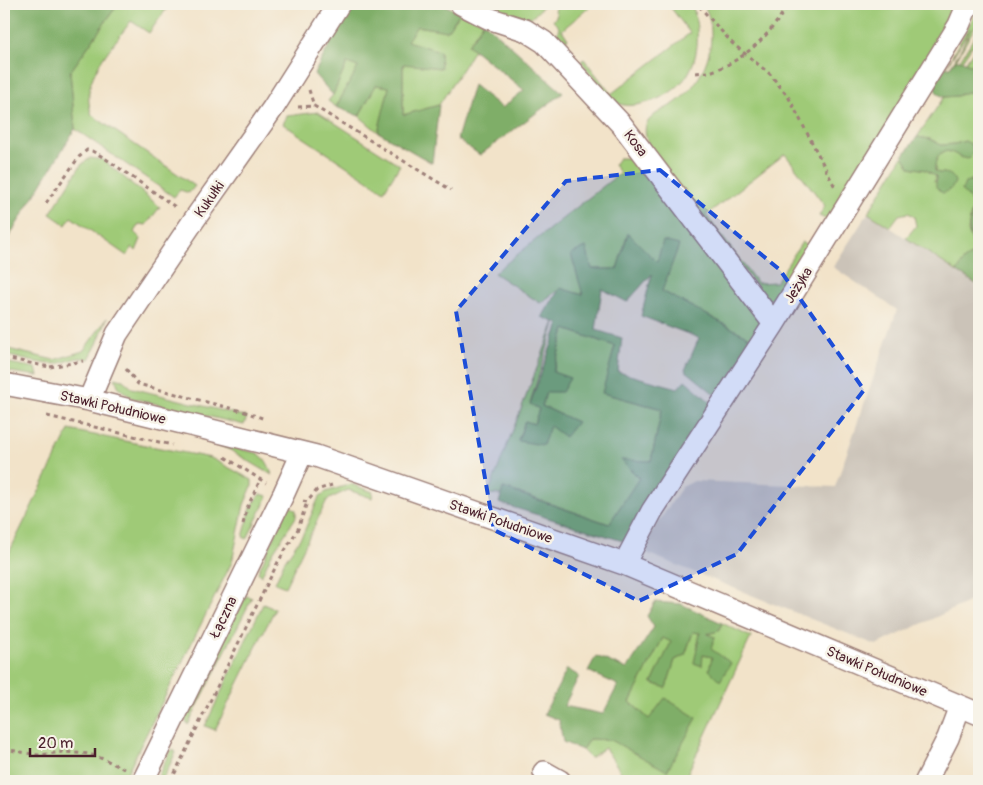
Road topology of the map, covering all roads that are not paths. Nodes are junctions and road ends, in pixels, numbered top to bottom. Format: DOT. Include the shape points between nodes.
graph roads {
  1 [pos="339,4"];
  2 [pos="461,4"];
  3 [pos="968,4"];
  4 [pos="774,324"];
  5 [pos="4,384"];
  6 [pos="89,400"];
  7 [pos="302,453"];
  8 [pos="624,564"];
  9 [pos="970,710"];
  10 [pos="144,780"];
  11 [pos="926,781"];
  1 -- 6 [label="street, Kukułki" via="273,108 117,334"];
  2 -- 4 [label="street, Kosa" via="488,18 525,30 544,42 622,125"];
  3 -- 4 [label="street, Jeżyka" via="959,25"];
  4 -- 8 [label="street, Jeżyka" via="652,511"];
  5 -- 6 [label="street, Stawki Południowe"];
  6 -- 7 [label="street, Stawki Południowe"];
  7 -- 8 [label="street, Stawki Południowe"];
  7 -- 10 [label="street, Łączna"];
  8 -- 9 [label="street, Stawki Południowe"];
  9 -- 11 [label="street" via="948,738"];
}
